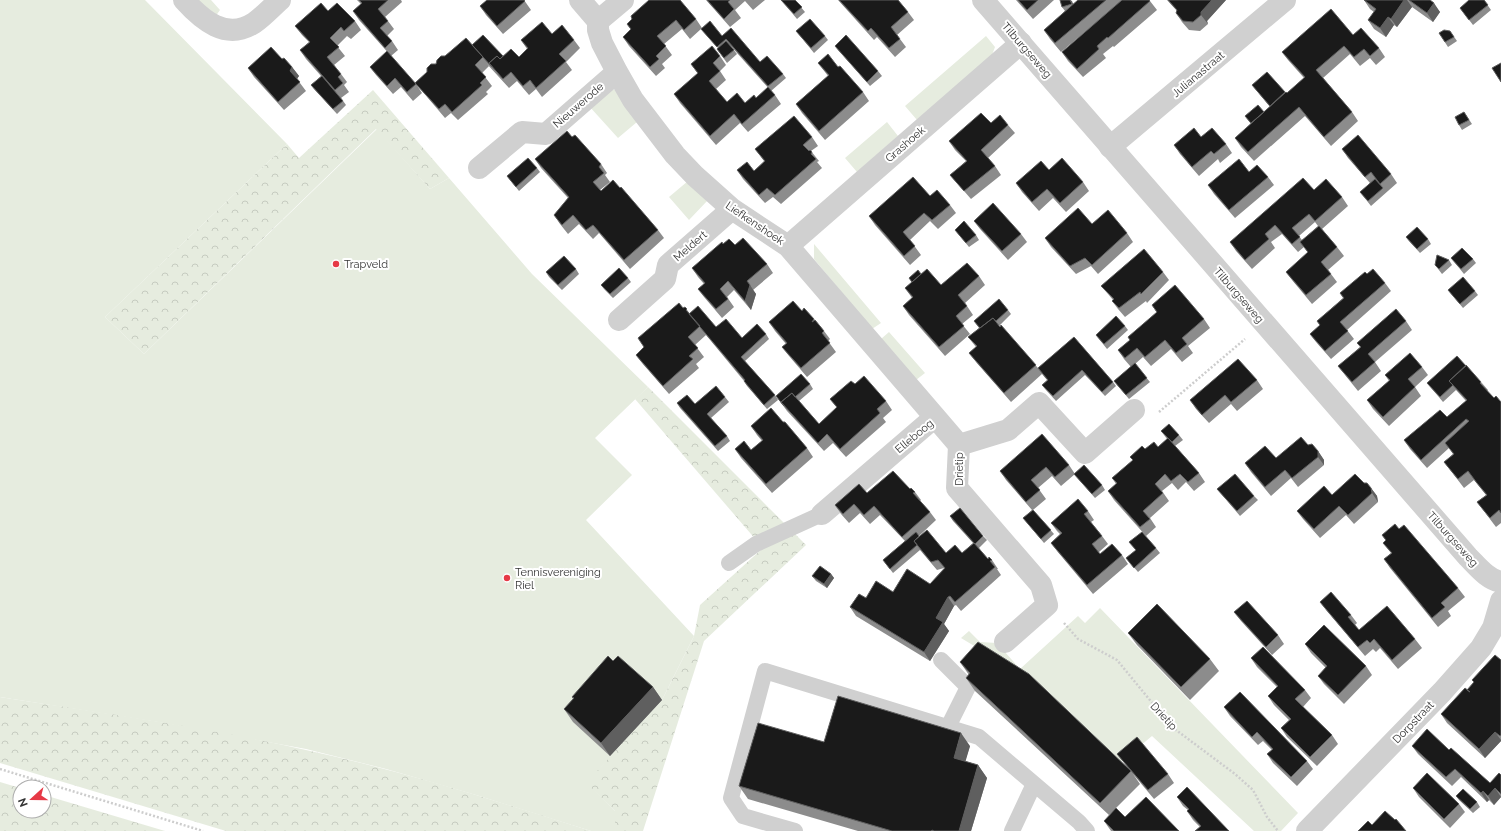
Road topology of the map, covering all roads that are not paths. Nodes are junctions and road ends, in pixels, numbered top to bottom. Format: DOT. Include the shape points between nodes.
graph roads {
  1 [pos="184,0"];
  2 [pos="280,0"];
  3 [pos="580,0"];
  4 [pos="623,0"];
  5 [pos="984,0"];
  6 [pos="1285,0"];
  7 [pos="598,21"];
  8 [pos="1021,43"];
  9 [pos="617,72"];
  10 [pos="1110,147"];
  11 [pos="479,168"];
  12 [pos="732,209"];
  13 [pos="788,246"];
  14 [pos="619,320"];
  15 [pos="1134,410"];
  16 [pos="935,417"];
  17 [pos="959,445"];
  18 [pos="822,514"];
  19 [pos="729,563"];
  20 [pos="1501,582"];
  21 [pos="1501,601"];
  22 [pos="1005,642"];
  23 [pos="941,660"];
  24 [pos="948,727"];
  25 [pos="1034,784"];
  26 [pos="795,831"];
  27 [pos="1012,831"];
  28 [pos="1087,831"];
  29 [pos="1307,831"];
  1 -- 2 [label="street" via="207,23 222,29 239,29 254,23"];
  3 -- 7 [label="street"];
  4 -- 7 [label="street"];
  5 -- 8 [label="street, Tilburgseweg"];
  6 -- 10 [label="street, Julianastraat"];
  7 -- 9 [label="street, Liefkenshoek" via="602,43"];
  8 -- 10 [label="street, Tilburgseweg"];
  8 -- 13 [label="street, Grashoek"];
  9 -- 11 [label="street, Nieuwerode" via="546,134 522,132"];
  9 -- 12 [label="street, Liefkenshoek" via="633,100 675,155"];
  10 -- 20 [label="street, Tilburgseweg" via="1468,557 1483,572"];
  12 -- 13 [label="street, Liefkenshoek"];
  12 -- 14 [label="street, Meldert" via="668,265 665,279"];
  13 -- 16 [label="street, Liefkenshoek"];
  15 -- 17 [label="street" via="1085,452 1039,403 1008,430"];
  16 -- 17 [label="street, Elleboog"];
  16 -- 18 [label="street, Elleboog"];
  17 -- 22 [label="street, Drietip" via="957,488 1041,585 1047,605"];
  18 -- 19 [label="lane" via="756,544"];
  21 -- 29 [label="street, Dorpstraat" via="1493,628 1481,648 1442,692"];
  23 -- 24 [label="lane" via="968,687"];
  24 -- 25 [label="lane" via="979,737"];
  24 -- 26 [label="lane" via="765,671 731,798 743,816"];
  25 -- 27 [label="lane"];
  25 -- 28 [label="lane"];
}
